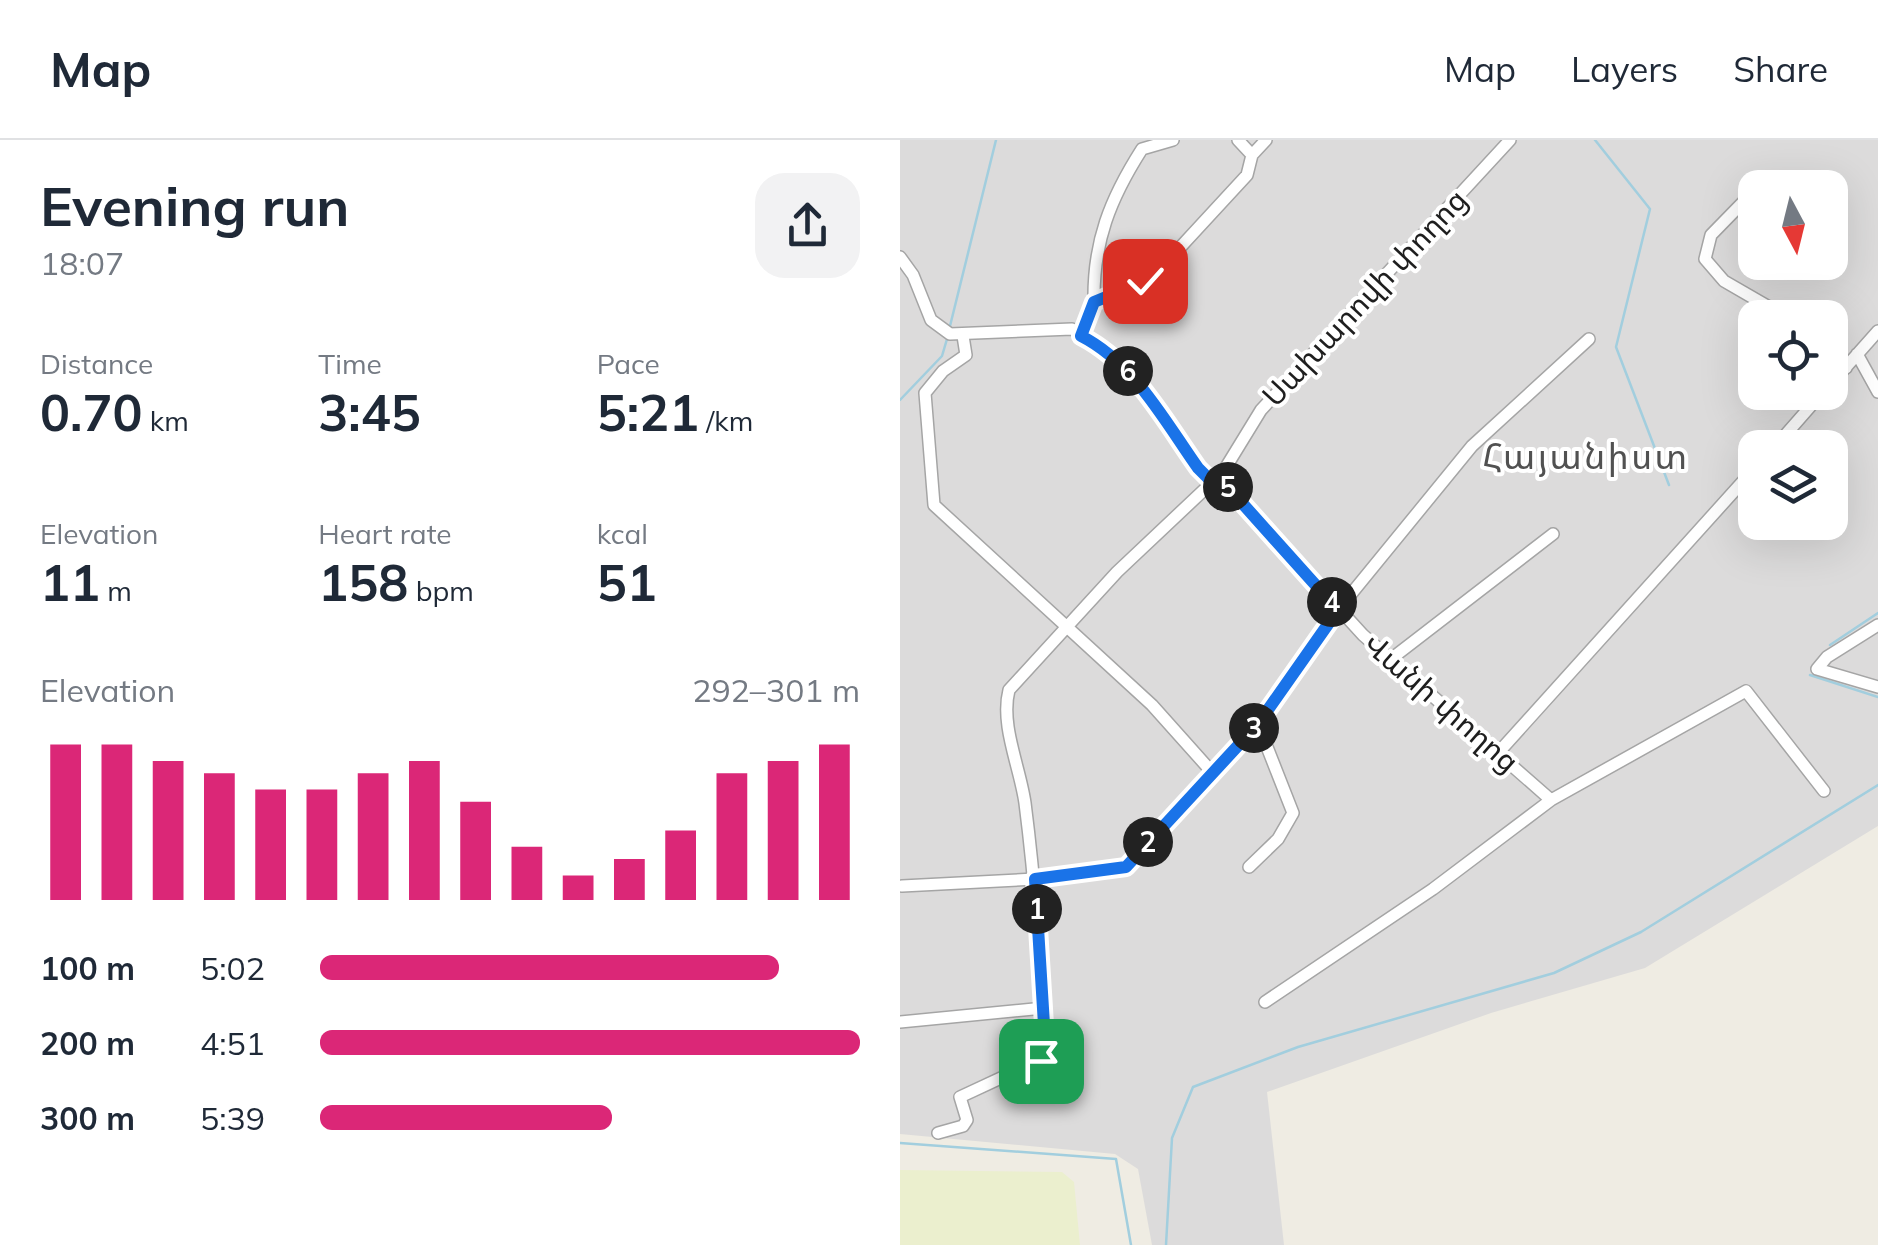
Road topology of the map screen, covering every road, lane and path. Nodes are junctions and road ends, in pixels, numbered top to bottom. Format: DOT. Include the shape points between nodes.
graph roads {
  1 [pos="1172,140"];
  2 [pos="1238,140"];
  3 [pos="1266,140"];
  4 [pos="1510,140"];
  5 [pos="1252,155"];
  6 [pos="1738,207"];
  7 [pos="900,257"];
  8 [pos="1756,300"];
  9 [pos="1094,302"];
  10 [pos="1878,331"];
  11 [pos="964,336"];
  12 [pos="1081,336"];
  13 [pos="1589,339"];
  14 [pos="1857,354"];
  15 [pos="1848,365"];
  16 [pos="1878,392"];
  17 [pos="1808,410"];
  18 [pos="1790,430"];
  19 [pos="1210,480"];
  20 [pos="1738,487"];
  21 [pos="1553,534"];
  22 [pos="1338,610"];
  23 [pos="1878,624"];
  24 [pos="1065,627"];
  25 [pos="1392,659"];
  26 [pos="1878,687"];
  27 [pos="1258,724"];
  28 [pos="1498,753"];
  29 [pos="1211,771"];
  30 [pos="1824,791"];
  31 [pos="1552,800"];
  32 [pos="1249,867"];
  33 [pos="1035,879"];
  34 [pos="902,886"];
  35 [pos="1265,1002"];
  36 [pos="1044,1008"];
  37 [pos="900,1022"];
  38 [pos="938,1132"];
  1 -- 9 [label="street" via="1142,149 1118,186 1097,241"];
  2 -- 5 [label="street"];
  3 -- 5 [label="street"];
  4 -- 19 [label="street, Սախարովի փողոց" via="1314,348 1261,410 1223,472"];
  5 -- 9 [label="street" via="1247,175 1163,266"];
  6 -- 8 [label="street" via="1711,235 1705,259 1724,282"];
  7 -- 11 [label="street" via="931,320"];
  9 -- 12 [label="street"];
  10 -- 14 [label="street"];
  11 -- 12 [label="street" via="1072,329"];
  11 -- 24 [label="street" via="966,355 925,394 930,495"];
  12 -- 19 [label="street, Վանի փողոց" via="1129,372"];
  13 -- 22 [label="street" via="1472,446"];
  14 -- 15 [label="street"];
  14 -- 16 [label="street"];
  17 -- 18 [label="street"];
  19 -- 22 [label="street, Վանի փողոց" via="1225,484"];
  19 -- 24 [label="street, Սախարովի փողոց"];
  20 -- 28 [label="street"];
  21 -- 25 [label="street"];
  22 -- 25 [label="street, Վանի փողոց"];
  22 -- 27 [label="street"];
  23 -- 26 [label="street" via="1818,669"];
  24 -- 29 [label="street" via="1152,705"];
  24 -- 33 [label="street, Սախարովի փողոց" via="1009,690 1005,704"];
  25 -- 28 [label="street, Վանի փողոց"];
  27 -- 29 [label="street"];
  27 -- 32 [label="street" via="1292,813 1278,840"];
  28 -- 31 [label="street, Վանի փողոց"];
  29 -- 33 [label="street" via="1126,867"];
  30 -- 31 [label="street" via="1746,692"];
  31 -- 35 [label="street"];
  33 -- 34 [label="street"];
  33 -- 36 [label="street, Սախարովի փողոց"];
  36 -- 37 [label="street"];
  36 -- 38 [label="street, Սախարովի փողոց" via="1046,1057 960,1096 963,1126"];
}
